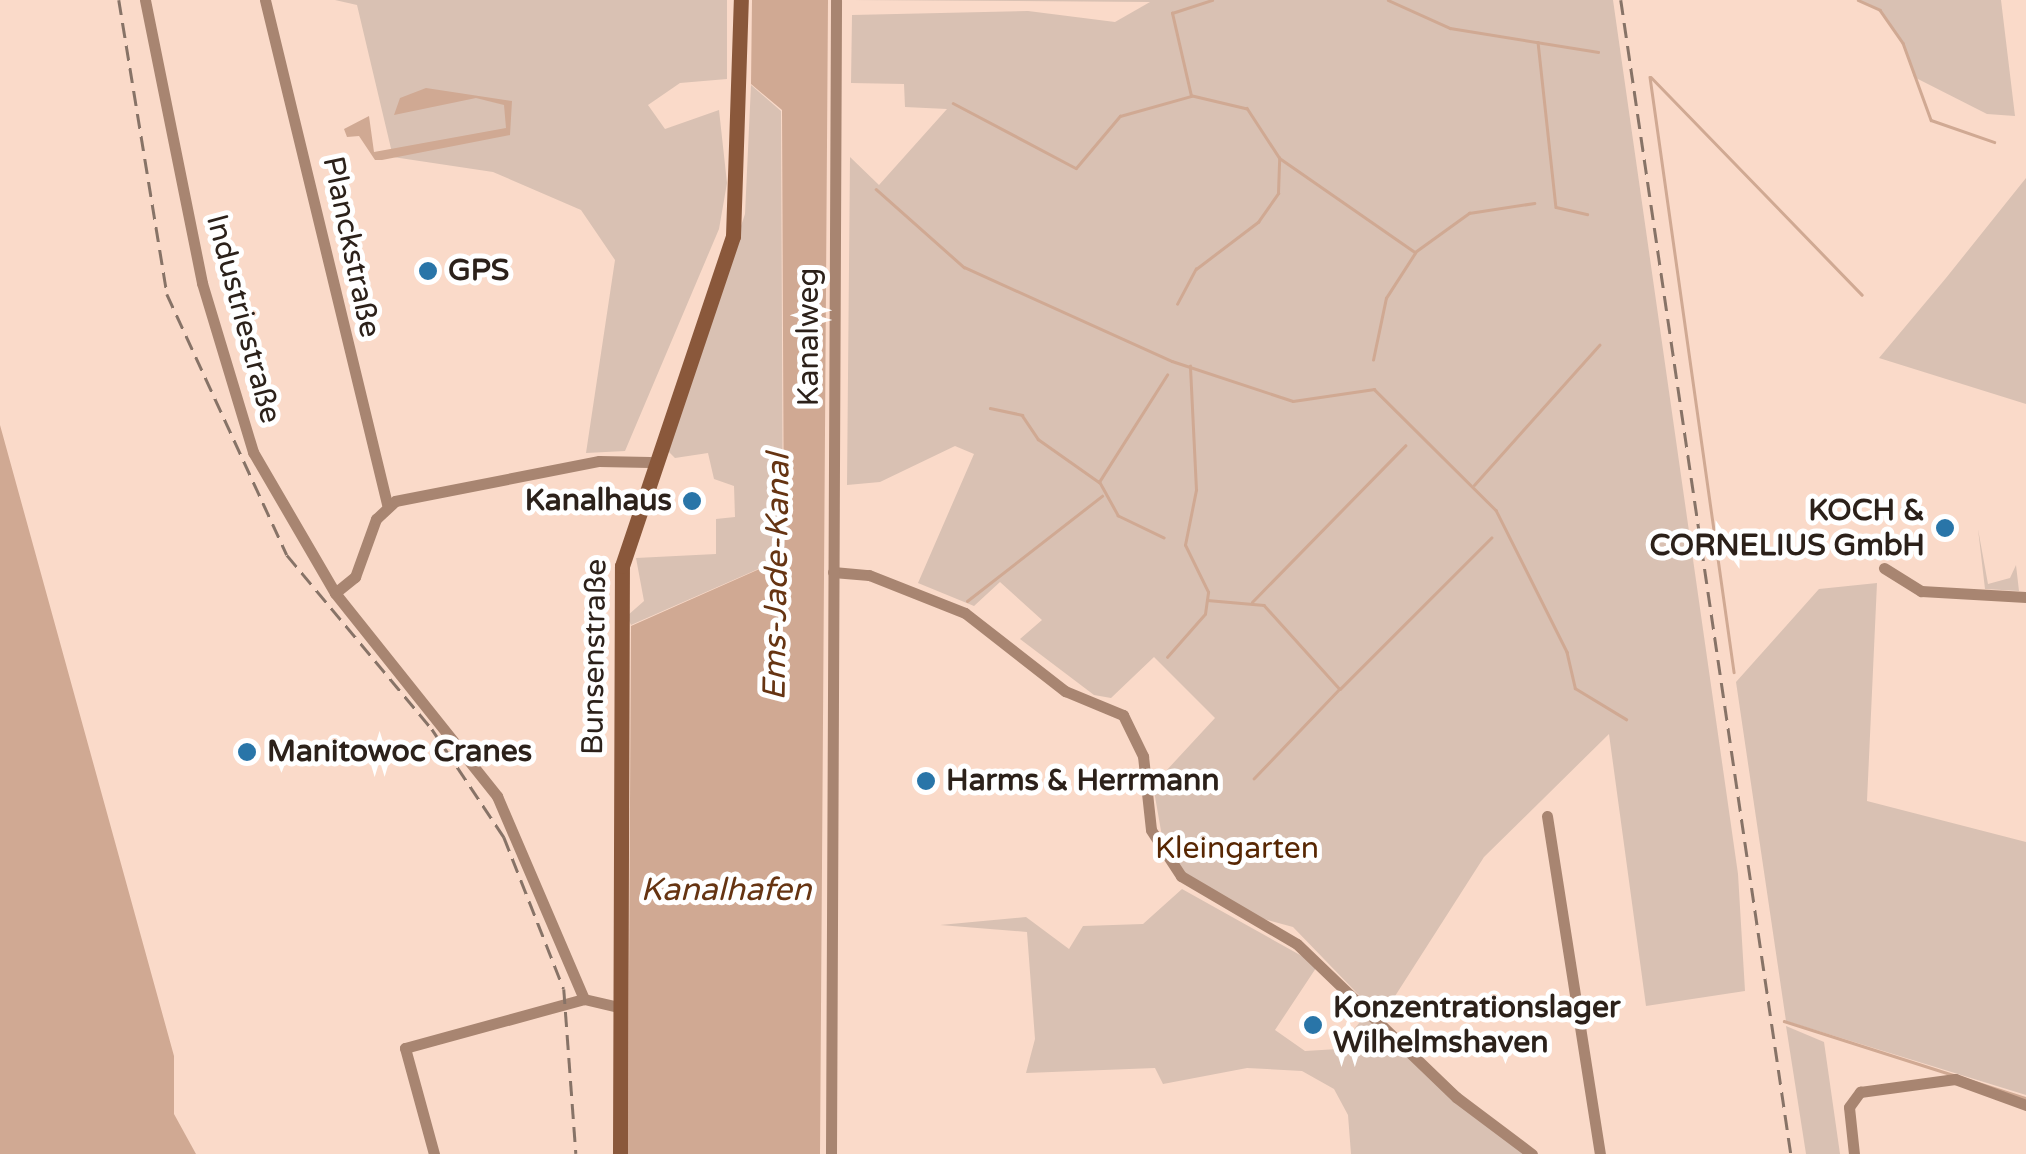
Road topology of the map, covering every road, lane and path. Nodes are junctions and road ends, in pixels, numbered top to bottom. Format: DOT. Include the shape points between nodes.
graph roads {
  1 [pos="144,0"];
  2 [pos="265,0"];
  3 [pos="741,0"];
  4 [pos="836,0"];
  5 [pos="650,462"];
  6 [pos="387,504"];
  7 [pos="1884,568"];
  8 [pos="833,572"];
  9 [pos="335,593"];
  10 [pos="2026,598"];
  11 [pos="1547,816"];
  12 [pos="584,999"];
  13 [pos="620,1006"];
  14 [pos="2026,1105"];
  15 [pos="434,1154"];
  16 [pos="620,1154"];
  17 [pos="831,1154"];
  18 [pos="1532,1154"];
  19 [pos="1600,1154"];
  20 [pos="1854,1154"];
  1 -- 9 [label="street, Industriestraße" via="220,353 253,452"];
  2 -- 6 [label="street, Planckstraße"];
  3 -- 5 [label="street, Bunsenstraße" via="736,224"];
  4 -- 8 [label="street, Kanalweg"];
  5 -- 6 [label="street" via="599,461"];
  5 -- 13 [label="street, Bunsenstraße" via="622,566"];
  6 -- 9 [label="street" via="355,577"];
  7 -- 10 [label="street" via="1921,591"];
  8 -- 17 [label="street, Kanalweg"];
  8 -- 18 [label="street" via="870,575 965,613 1065,690 1123,716 1143,756 1151,830 1180,876 1297,944 1456,1097"];
  9 -- 12 [label="street, Industriestraße" via="497,796"];
  11 -- 19 [label="street"];
  12 -- 13 [label="street"];
  12 -- 15 [label="street" via="405,1048"];
  13 -- 16 [label="street, Bunsenstraße"];
  14 -- 20 [label="street" via="1955,1079 1860,1092 1849,1108"];
}
